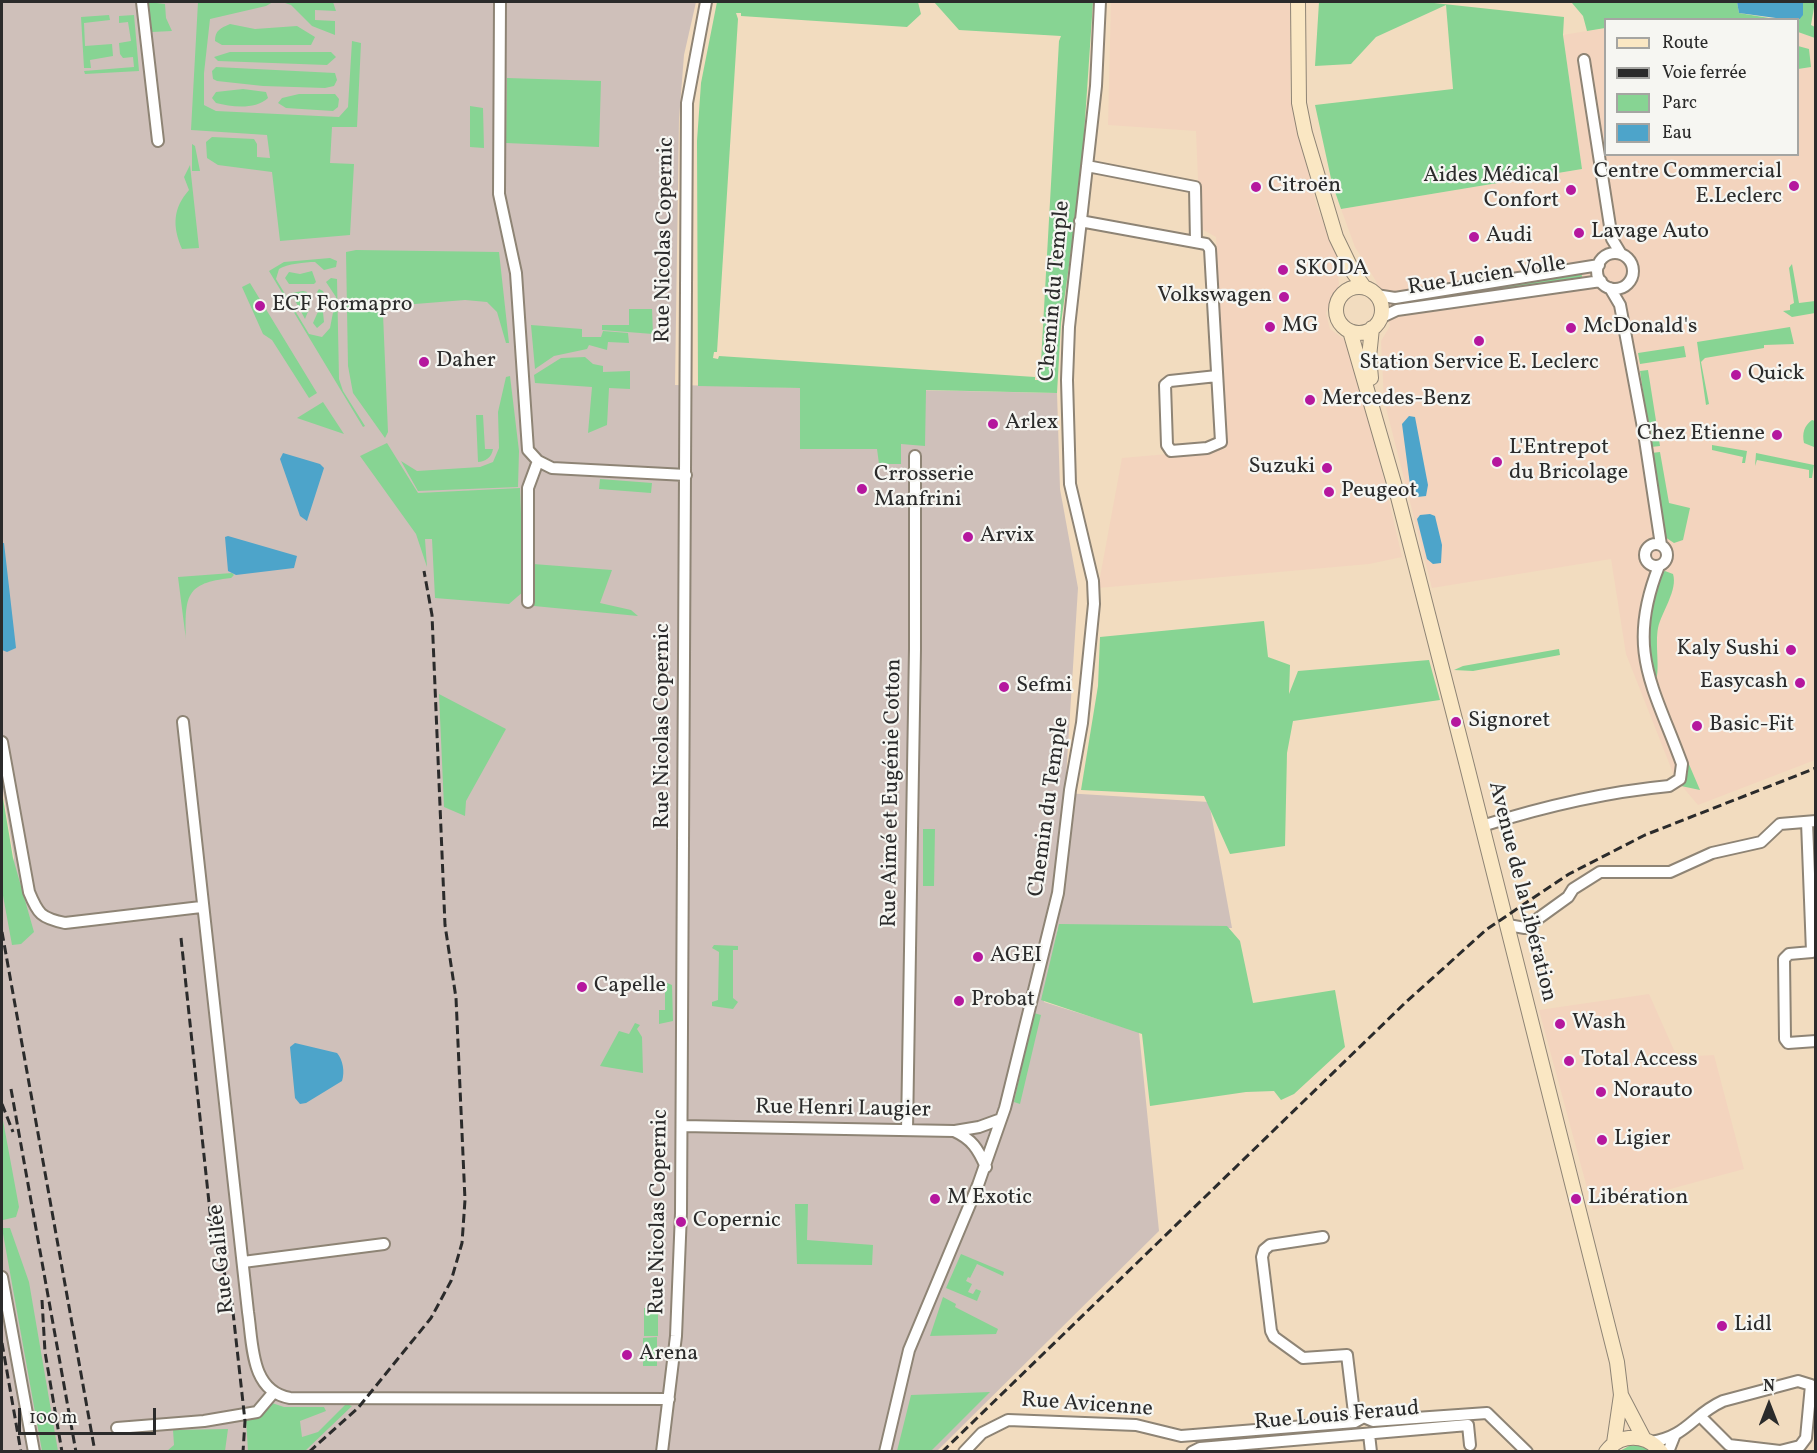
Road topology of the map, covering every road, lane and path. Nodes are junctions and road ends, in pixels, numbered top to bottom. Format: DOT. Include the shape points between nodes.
graph roads {
  1 [pos="142,2"];
  2 [pos="500,2"];
  3 [pos="706,2"];
  4 [pos="1100,2"];
  5 [pos="1298,2"];
  6 [pos="1584,60"];
  7 [pos="158,141"];
  8 [pos="1087,166"];
  9 [pos="1080,221"];
  10 [pos="1336,237"];
  11 [pos="1612,239"];
  12 [pos="1196,242"];
  13 [pos="1622,254"];
  14 [pos="1602,261"];
  15 [pos="1605,284"];
  16 [pos="1627,284"];
  17 [pos="1364,287"];
  18 [pos="1344,292"];
  19 [pos="1376,295"];
  20 [pos="1620,305"];
  21 [pos="1376,323"];
  22 [pos="1350,331"];
  23 [pos="1217,376"];
  24 [pos="1371,401"];
  25 [pos="915,456"];
  26 [pos="538,461"];
  27 [pos="686,475"];
  28 [pos="1657,544"];
  29 [pos="1653,565"];
  30 [pos="528,602"];
  31 [pos="183,722"];
  32 [pos="2,742"];
  33 [pos="1811,821"];
  34 [pos="1482,826"];
  35 [pos="201,907"];
  36 [pos="1508,925"];
  37 [pos="1525,928"];
  38 [pos="1512,943"];
  39 [pos="1814,951"];
  40 [pos="1815,1041"];
  41 [pos="1001,1119"];
  42 [pos="682,1126"];
  43 [pos="907,1130"];
  44 [pos="954,1131"];
  45 [pos="986,1167"];
  46 [pos="1323,1237"];
  47 [pos="384,1244"];
  48 [pos="243,1262"];
  49 [pos="2,1277"];
  50 [pos="273,1393"];
  51 [pos="1621,1395"];
  52 [pos="669,1399"];
  53 [pos="1700,1416"];
  54 [pos="1364,1417"];
  55 [pos="117,1428"];
  56 [pos="1369,1434"];
  57 [pos="1674,1437"];
  58 [pos="1470,1444"];
  59 [pos="1652,1444"];
  60 [pos="1610,1447"];
  61 [pos="34,1452"];
  62 [pos="662,1452"];
  63 [pos="885,1452"];
  64 [pos="964,1452"];
  65 [pos="1192,1452"];
  66 [pos="1371,1452"];
  67 [pos="1527,1452"];
  68 [pos="1668,1452"];
  1 -- 7 [label="street"];
  2 -- 26 [label="street" via="499,194 516,273 528,450"];
  3 -- 27 [label="street, Rue Nicolas Copernic" via="687,103"];
  4 -- 8 [label="street, Chemin du Temple"];
  5 -- 10 [label="main road" via="1299,103 1320,192"];
  6 -- 11 [label="street"];
  8 -- 9 [label="street, Chemin du Temple"];
  8 -- 12 [label="street" via="1195,187"];
  9 -- 12 [label="street"];
  9 -- 41 [label="street, Chemin du Temple" via="1069,327 1070,484 1093,581 1094,604 1058,893"];
  10 -- 17 [label="main road"];
  10 -- 18 [label="main road"];
  11 -- 13 [label="street"];
  11 -- 14 [label="street"];
  12 -- 23 [label="street" via="1210,249"];
  13 -- 14 [label="street"];
  13 -- 16 [label="street" via="1633,267"];
  14 -- 15 [label="street"];
  14 -- 19 [label="street" via="1395,298"];
  15 -- 16 [label="street" via="1616,289"];
  15 -- 20 [label="street"];
  15 -- 21 [label="street, Rue Lucien Volle" via="1397,310"];
  16 -- 20 [label="street"];
  17 -- 18 [label="main road"];
  17 -- 19 [label="main road"];
  18 -- 22 [label="main road" via="1336,312 1341,324"];
  19 -- 21 [label="main road" via="1382,306"];
  20 -- 28 [label="street" via="1644,432"];
  21 -- 22 [label="main road" via="1365,332"];
  21 -- 24 [label="main road, Avenue de la Libération" via="1369,357"];
  22 -- 24 [label="main road, Avenue de la Libération" via="1366,395"];
  23 -- 23 [label="street" via="1221,442 1207,448 1171,452 1167,446 1165,385 1170,381"];
  24 -- 34 [label="main road, Avenue de la Libération"];
  25 -- 43 [label="street, Rue Aimé et Eugénie Cotton"];
  26 -- 27 [label="street" via="552,468"];
  26 -- 30 [label="street" via="528,488"];
  27 -- 42 [label="street, Rue Nicolas Copernic"];
  28 -- 29 [label="street" via="1645,551"];
  28 -- 29 [label="street" via="1667,556 1665,562"];
  29 -- 34 [label="street" via="1642,654 1683,770 1680,779 1669,786 1525,812"];
  31 -- 35 [label="street, Rue Galilée"];
  32 -- 35 [label="street" via="29,892 36,909 46,919 64,923"];
  33 -- 37 [label="street" via="1780,824 1761,842 1712,853 1670,872 1600,872"];
  33 -- 39 [label="street"];
  34 -- 36 [label="main road, Avenue de la Libération"];
  35 -- 48 [label="street, Rue Galilée"];
  36 -- 37 [label="street"];
  36 -- 38 [label="main road, Avenue de la Libération"];
  37 -- 38 [label="street"];
  38 -- 51 [label="main road, Avenue de la Libération" via="1617,1362"];
  39 -- 40 [label="street" via="1788,954 1784,959 1785,1039 1788,1043"];
  41 -- 44 [label="street"];
  41 -- 45 [label="street, Chemin du Temple"];
  42 -- 43 [label="street, Rue Henri Laugier"];
  42 -- 52 [label="street, Rue Nicolas Copernic" via="678,1296"];
  43 -- 44 [label="street, Rue Henri Laugier"];
  44 -- 45 [label="street, Rue Henri Laugier" via="970,1138"];
  45 -- 63 [label="street, Chemin du Temple" via="909,1350"];
  46 -- 54 [label="street" via="1270,1245 1264,1250 1271,1331 1303,1358 1347,1355 1354,1413"];
  47 -- 48 [label="street"];
  48 -- 50 [label="street, Rue Galilée" via="255,1360 262,1382"];
  49 -- 61 [label="street"];
  50 -- 52 [label="street" via="290,1398"];
  50 -- 55 [label="street" via="256,1412"];
  51 -- 59 [label="main road, Avenue de la Libération"];
  51 -- 60 [label="main road, Avenue de la Libération"];
  52 -- 62 [label="street, Rue Nicolas Copernic"];
  53 -- 53 [label="street" via="1723,1401 1798,1380 1811,1385 1806,1438 1800,1446 1787,1450 1729,1445"];
  53 -- 57 [label="street"];
  54 -- 64 [label="street, Rue Avicenne" via="1354,1422 1181,1436 1136,1425 1008,1420 982,1433"];
  54 -- 67 [label="street, Rue Avicenne" via="1373,1420 1487,1413"];
  56 -- 58 [label="street, Rue Louis Feraud" via="1468,1425"];
  56 -- 65 [label="street, Rue Louis Feraud" via="1200,1448"];
  56 -- 66 [label="street"];
  57 -- 59 [label="street"];
  57 -- 68 [label="street"];
  59 -- 60 [label="main road" via="1623,1438"];
}
